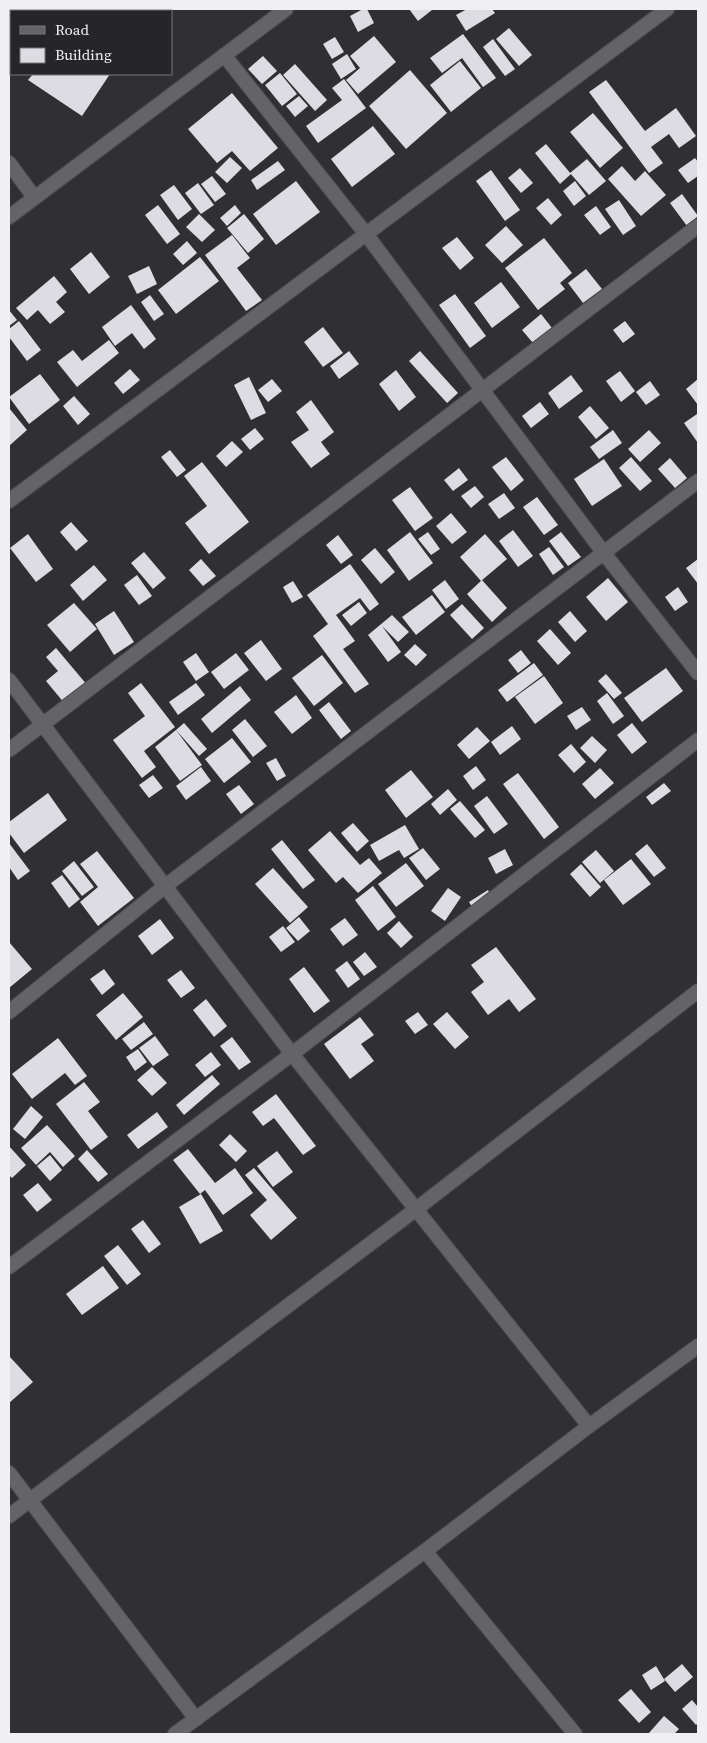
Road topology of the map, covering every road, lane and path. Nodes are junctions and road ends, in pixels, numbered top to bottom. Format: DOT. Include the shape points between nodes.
graph roads {
  1 [pos="286,9"];
  2 [pos="667,9"];
  3 [pos="224,55"];
  4 [pos="9,163"];
  5 [pos="34,197"];
  6 [pos="9,217"];
  7 [pos="698,226"];
  8 [pos="366,234"];
  9 [pos="482,390"];
  10 [pos="698,481"];
  11 [pos="9,501"];
  12 [pos="603,552"];
  13 [pos="698,673"];
  14 [pos="9,680"];
  15 [pos="42,725"];
  16 [pos="698,740"];
  17 [pos="9,750"];
  18 [pos="164,887"];
  19 [pos="698,991"];
  20 [pos="9,1012"];
  21 [pos="292,1054"];
  22 [pos="415,1210"];
  23 [pos="9,1267"];
  24 [pos="698,1346"];
  25 [pos="588,1426"];
  26 [pos="9,1473"];
  27 [pos="29,1500"];
  28 [pos="9,1516"];
  29 [pos="425,1551"];
  30 [pos="196,1719"];
  31 [pos="175,1734"];
  32 [pos="575,1734"];
  1 -- 3 [label="street"];
  2 -- 8 [label="street"];
  3 -- 5 [label="street"];
  3 -- 8 [label="street"];
  4 -- 5 [label="street"];
  5 -- 6 [label="street"];
  7 -- 9 [label="street"];
  8 -- 9 [label="street"];
  8 -- 11 [label="street"];
  9 -- 12 [label="street"];
  9 -- 15 [label="street"];
  10 -- 12 [label="street"];
  12 -- 13 [label="street"];
  12 -- 18 [label="street"];
  14 -- 15 [label="street"];
  15 -- 17 [label="street"];
  15 -- 18 [label="street"];
  16 -- 21 [label="street"];
  18 -- 20 [label="street"];
  18 -- 21 [label="street"];
  19 -- 22 [label="street"];
  21 -- 22 [label="street"];
  21 -- 23 [label="street"];
  22 -- 25 [label="street"];
  22 -- 27 [label="street"];
  24 -- 25 [label="street"];
  25 -- 29 [label="street"];
  26 -- 27 [label="street"];
  27 -- 28 [label="street"];
  27 -- 30 [label="street"];
  29 -- 30 [label="street"];
  29 -- 32 [label="street"];
  30 -- 31 [label="street"];
}
